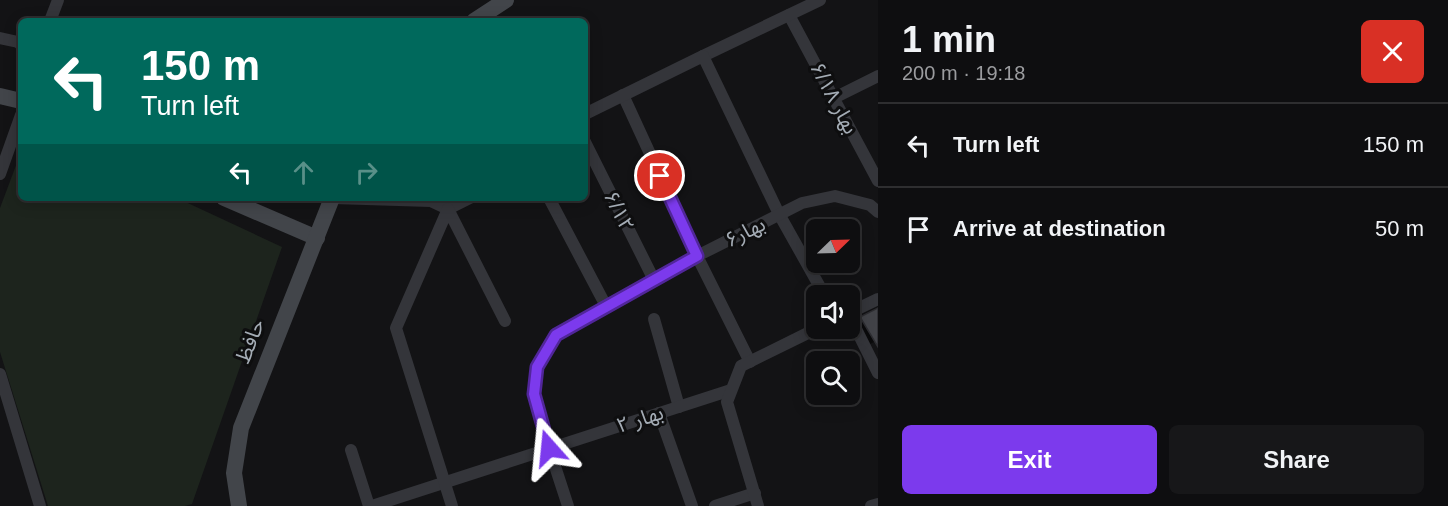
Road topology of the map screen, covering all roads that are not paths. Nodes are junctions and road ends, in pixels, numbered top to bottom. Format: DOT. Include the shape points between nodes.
graph roads {
  1 [pos="58,0"];
  2 [pos="506,0"];
  3 [pos="820,0"];
  4 [pos="789,15"];
  5 [pos="51,18"];
  6 [pos="479,18"];
  7 [pos="0,38"];
  8 [pos="18,42"];
  9 [pos="703,56"];
  10 [pos="878,76"];
  11 [pos="623,95"];
  12 [pos="0,96"];
  13 [pos="834,98"];
  14 [pos="18,100"];
  15 [pos="588,112"];
  16 [pos="18,123"];
  17 [pos="588,148"];
  18 [pos="0,174"];
  19 [pos="878,181"];
  20 [pos="231,201"];
  21 [pos="331,201"];
  22 [pos="430,201"];
  23 [pos="464,201"];
  24 [pos="551,201"];
  25 [pos="448,209"];
  26 [pos="878,212"];
  27 [pos="779,214"];
  28 [pos="317,238"];
  29 [pos="697,256"];
  30 [pos="654,280"];
  31 [pos="819,285"];
  32 [pos="878,298"];
  33 [pos="606,306"];
  34 [pos="860,308"];
  35 [pos="654,319"];
  36 [pos="505,321"];
  37 [pos="806,334"];
  38 [pos="860,336"];
  39 [pos="750,362"];
  40 [pos="878,373"];
  41 [pos="0,374"];
  42 [pos="731,390"];
  43 [pos="679,406"];
  44 [pos="5,409"];
  45 [pos="659,413"];
  46 [pos="549,448"];
  47 [pos="351,450"];
  48 [pos="445,482"];
  49 [pos="756,500"];
  50 [pos="878,504"];
  51 [pos="40,506"];
  52 [pos="239,506"];
  53 [pos="370,506"];
  54 [pos="452,506"];
  55 [pos="568,506"];
  56 [pos="692,506"];
  57 [pos="715,506"];
  58 [pos="871,506"];
  1 -- 5 [label="street"];
  2 -- 6 [label="main road"];
  3 -- 4 [label="street"];
  4 -- 9 [label="street"];
  4 -- 13 [label="street, بهار ۶/۱۸"];
  7 -- 8 [label="street"];
  9 -- 11 [label="street"];
  9 -- 27 [label="street"];
  10 -- 13 [label="street"];
  11 -- 15 [label="street"];
  11 -- 29 [label="street"];
  12 -- 14 [label="main road"];
  13 -- 19 [label="street, بهار ۶/۱۸"];
  16 -- 18 [label="street"];
  17 -- 30 [label="street, ۶/۱۲"];
  20 -- 28 [label="main road"];
  21 -- 28 [label="main road, حافظ"];
  22 -- 25 [label="street"];
  23 -- 25 [label="street"];
  24 -- 33 [label="street"];
  25 -- 36 [label="street"];
  25 -- 48 [label="street" via="396,328"];
  26 -- 27 [label="street, بهار۶" via="870,205 835,196 802,203"];
  27 -- 29 [label="street, بهار۶"];
  27 -- 31 [label="street"];
  28 -- 52 [label="main road, حافظ" via="241,428 234,473"];
  29 -- 30 [label="street, بهار۶"];
  29 -- 39 [label="street"];
  30 -- 33 [label="street, بهار۶"];
  32 -- 34 [label="street"];
  33 -- 46 [label="street, بهار۶" via="556,335 537,367 534,394"];
  35 -- 43 [label="street"];
  37 -- 39 [label="street"];
  38 -- 40 [label="street"];
  39 -- 42 [label="street" via="741,366"];
  41 -- 44 [label="street"];
  42 -- 43 [label="street, بهار ۲"];
  42 -- 49 [label="street" via="727,402"];
  43 -- 45 [label="street, بهار ۲"];
  44 -- 51 [label="street"];
  45 -- 46 [label="street, بهار ۲"];
  45 -- 56 [label="street"];
  46 -- 48 [label="street, بهار ۲"];
  46 -- 55 [label="street, بهار۶"];
  47 -- 53 [label="street"];
  48 -- 53 [label="street, بهار ۲"];
  48 -- 54 [label="street"];
  49 -- 57 [label="street" via="740,498"];
  50 -- 58 [label="street"];
}
